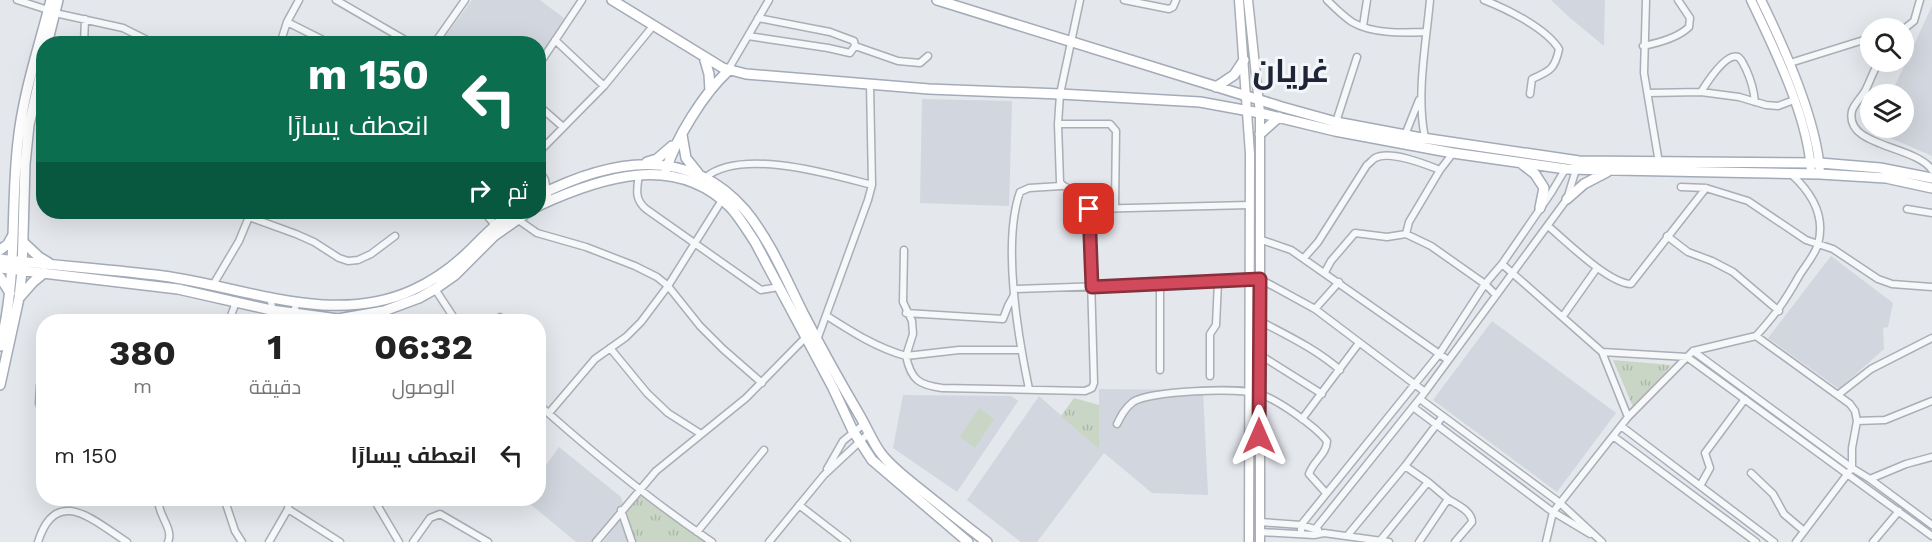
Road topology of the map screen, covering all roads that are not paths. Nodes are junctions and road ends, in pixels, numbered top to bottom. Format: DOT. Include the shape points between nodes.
graph roads {
  1 [pos="17,0"];
  2 [pos="51,0"];
  3 [pos="58,0"];
  4 [pos="298,0"];
  5 [pos="336,0"];
  6 [pos="357,0"];
  7 [pos="465,0"];
  8 [pos="582,0"];
  9 [pos="612,0"];
  10 [pos="769,0"];
  11 [pos="937,0"];
  12 [pos="1080,0"];
  13 [pos="1126,0"];
  14 [pos="1176,0"];
  15 [pos="1239,0"];
  16 [pos="1248,0"];
  17 [pos="1327,0"];
  18 [pos="1367,0"];
  19 [pos="1430,0"];
  20 [pos="1484,0"];
  21 [pos="1646,0"];
  22 [pos="1678,0"];
  23 [pos="1751,0"];
  24 [pos="1761,0"];
  25 [pos="1920,0"];
  26 [pos="352,9"];
  27 [pos="51,12"];
  28 [pos="758,18"];
  29 [pos="85,20"];
  30 [pos="1914,21"];
  31 [pos="287,22"];
  32 [pos="653,26"];
  33 [pos="1364,26"];
  34 [pos="1426,32"];
  35 [pos="45,36"];
  36 [pos="48,36"];
  37 [pos="84,36"];
  38 [pos="138,36"];
  39 [pos="283,36"];
  40 [pos="315,36"];
  41 [pos="398,36"];
  42 [pos="440,36"];
  43 [pos="748,36"];
  44 [pos="555,40"];
  45 [pos="1860,41"];
  46 [pos="1071,43"];
  47 [pos="855,46"];
  48 [pos="1644,46"];
  49 [pos="546,54"];
  50 [pos="928,56"];
  51 [pos="704,57"];
  52 [pos="1357,57"];
  53 [pos="1244,60"];
  54 [pos="1790,63"];
  55 [pos="728,71"];
  56 [pos="1874,72"];
  57 [pos="36,77"];
  58 [pos="1204,83"];
  59 [pos="870,84"];
  60 [pos="36,86"];
  61 [pos="604,86"];
  62 [pos="1216,87"];
  63 [pos="710,91"];
  64 [pos="1701,92"];
  65 [pos="1648,93"];
  66 [pos="1060,94"];
  67 [pos="1530,94"];
  68 [pos="1247,97"];
  69 [pos="1420,97"];
  70 [pos="1258,100"];
  71 [pos="1794,100"];
  72 [pos="1200,102"];
  73 [pos="1755,102"];
  74 [pos="1247,110"];
  75 [pos="546,112"];
  76 [pos="1260,113"];
  77 [pos="1279,117"];
  78 [pos="1336,122"];
  79 [pos="25,124"];
  80 [pos="1058,124"];
  81 [pos="563,127"];
  82 [pos="1260,134"];
  83 [pos="1405,135"];
  84 [pos="682,136"];
  85 [pos="1425,138"];
  86 [pos="546,145"];
  87 [pos="1453,153"];
  88 [pos="1520,162"];
  89 [pos="1659,163"];
  90 [pos="1815,163"];
  91 [pos="1573,164"];
  92 [pos="640,169"];
  93 [pos="1440,170"];
  94 [pos="1932,170"];
  95 [pos="671,171"];
  96 [pos="1609,171"];
  97 [pos="1789,172"];
  98 [pos="1815,174"];
  99 [pos="702,175"];
  100 [pos="1932,178"];
  101 [pos="872,185"];
  102 [pos="1061,186"];
  103 [pos="1680,187"];
  104 [pos="1706,188"];
  105 [pos="1932,188"];
  106 [pos="546,196"];
  107 [pos="1567,199"];
  108 [pos="722,200"];
  109 [pos="1249,205"];
  110 [pos="1115,207"];
  111 [pos="1540,208"];
  112 [pos="1089,209"];
  113 [pos="1907,209"];
  114 [pos="1932,213"];
  115 [pos="248,219"];
  116 [pos="262,219"];
  117 [pos="490,219"];
  118 [pos="506,219"];
  119 [pos="510,219"];
  120 [pos="519,219"];
  121 [pos="495,225"];
  122 [pos="1548,226"];
  123 [pos="1255,229"];
  124 [pos="14,233"];
  125 [pos="1406,234"];
  126 [pos="395,236"];
  127 [pos="1666,236"];
  128 [pos="1258,239"];
  129 [pos="23,242"];
  130 [pos="695,244"];
  131 [pos="1818,244"];
  132 [pos="904,249"];
  133 [pos="0,250"];
  134 [pos="1304,258"];
  135 [pos="0,259"];
  136 [pos="1502,264"];
  137 [pos="54,265"];
  138 [pos="18,266"];
  139 [pos="0,268"];
  140 [pos="1598,268"];
  141 [pos="1325,272"];
  142 [pos="44,273"];
  143 [pos="1513,273"];
  144 [pos="0,277"];
  145 [pos="1260,279"];
  146 [pos="1250,280"];
  147 [pos="1218,282"];
  148 [pos="1339,282"];
  149 [pos="1160,283"];
  150 [pos="1485,284"];
  151 [pos="213,285"];
  152 [pos="668,286"];
  153 [pos="779,286"];
  154 [pos="1092,287"];
  155 [pos="1932,287"];
  156 [pos="435,290"];
  157 [pos="1014,292"];
  158 [pos="1496,295"];
  159 [pos="14,296"];
  160 [pos="270,297"];
  161 [pos="236,302"];
  162 [pos="297,302"];
  163 [pos="1315,309"];
  164 [pos="271,310"];
  165 [pos="1779,311"];
  166 [pos="906,313"];
  167 [pos="232,314"];
  168 [pos="272,314"];
  169 [pos="283,314"];
  170 [pos="293,314"];
  171 [pos="371,314"];
  172 [pos="451,314"];
  173 [pos="827,316"];
  174 [pos="1563,316"];
  175 [pos="1260,321"];
  176 [pos="1756,336"];
  177 [pos="805,338"];
  178 [pos="1932,338"];
  179 [pos="817,340"];
  180 [pos="1359,342"];
  181 [pos="0,346"];
  182 [pos="610,348"];
  183 [pos="1021,350"];
  184 [pos="1693,351"];
  185 [pos="1602,352"];
  186 [pos="1440,353"];
  187 [pos="1260,355"];
  188 [pos="906,356"];
  189 [pos="1687,357"];
  190 [pos="1448,360"];
  191 [pos="1160,370"];
  192 [pos="1340,370"];
  193 [pos="1210,376"];
  194 [pos="762,383"];
  195 [pos="1415,384"];
  196 [pos="0,385"];
  197 [pos="1029,389"];
  198 [pos="1425,392"];
  199 [pos="1254,393"];
  200 [pos="1322,394"];
  201 [pos="1839,394"];
  202 [pos="1420,399"];
  203 [pos="1745,399"];
  204 [pos="1932,400"];
  205 [pos="1413,407"];
  206 [pos="546,411"];
  207 [pos="549,413"];
  208 [pos="1443,416"];
  209 [pos="1628,417"];
  210 [pos="1302,419"];
  211 [pos="1857,421"];
  212 [pos="1117,424"];
  213 [pos="1436,425"];
  214 [pos="1621,426"];
  215 [pos="867,428"];
  216 [pos="853,431"];
  217 [pos="701,434"];
  218 [pos="1613,436"];
  219 [pos="859,441"];
  220 [pos="764,450"];
  221 [pos="1932,457"];
  222 [pos="1405,466"];
  223 [pos="1849,471"];
  224 [pos="1751,473"];
  225 [pos="824,475"];
  226 [pos="1870,478"];
  227 [pos="1428,482"];
  228 [pos="1700,486"];
  229 [pos="640,489"];
  230 [pos="1326,493"];
  231 [pos="1448,500"];
  232 [pos="1560,503"];
  233 [pos="799,505"];
  234 [pos="158,506"];
  235 [pos="227,506"];
  236 [pos="378,506"];
  237 [pos="288,508"];
  238 [pos="621,510"];
  239 [pos="1899,511"];
  240 [pos="1553,512"];
  241 [pos="1301,525"];
  242 [pos="1932,525"];
  243 [pos="1260,527"];
  244 [pos="1315,531"];
  245 [pos="1804,531"];
  246 [pos="697,532"];
  247 [pos="1301,534"];
  248 [pos="1594,535"];
  249 [pos="1932,536"];
  250 [pos="1347,537"];
  251 [pos="124,541"];
  252 [pos="1380,541"];
  253 [pos="38,542"];
  254 [pos="168,542"];
  255 [pos="242,542"];
  256 [pos="269,542"];
  257 [pos="340,542"];
  258 [pos="399,542"];
  259 [pos="413,542"];
  260 [pos="488,542"];
  261 [pos="596,542"];
  262 [pos="633,542"];
  263 [pos="712,542"];
  264 [pos="769,542"];
  265 [pos="847,542"];
  266 [pos="969,542"];
  267 [pos="987,542"];
  268 [pos="1249,542"];
  269 [pos="1260,542"];
  270 [pos="1389,542"];
  271 [pos="1419,542"];
  272 [pos="1455,542"];
  273 [pos="1546,542"];
  274 [pos="1602,542"];
  275 [pos="1755,542"];
  276 [pos="1774,542"];
  277 [pos="1796,542"];
  278 [pos="1873,542"];
  1 -- 27 [label="street"];
  2 -- 27 [label="main road"];
  3 -- 27 [label="main road"];
  4 -- 31 [label="street"];
  5 -- 26 [label="street"];
  6 -- 26 [label="street"];
  7 -- 42 [label="street"];
  8 -- 44 [label="street"];
  9 -- 32 [label="main road"];
  10 -- 28 [label="street"];
  11 -- 46 [label="main road"];
  12 -- 46 [label="street"];
  13 -- 14 [label="street" via="1169,9"];
  15 -- 53 [label="main road"];
  16 -- 70 [label="main road"];
  17 -- 33 [label="street" via="1348,19"];
  18 -- 33 [label="street"];
  19 -- 34 [label="street"];
  20 -- 67 [label="street" via="1541,30 1559,49 1550,71 1532,79"];
  21 -- 48 [label="street"];
  22 -- 48 [label="street" via="1690,18 1689,27"];
  23 -- 71 [label="main road"];
  24 -- 54 [label="main road"];
  25 -- 30 [label="street"];
  26 -- 41 [label="street"];
  27 -- 29 [label="street"];
  27 -- 35 [label="main road"];
  27 -- 36 [label="main road"];
  28 -- 43 [label="street"];
  28 -- 47 [label="street" via="830,32 854,41"];
  29 -- 37 [label="street"];
  29 -- 38 [label="street" via="123,28"];
  31 -- 39 [label="street"];
  31 -- 40 [label="street"];
  32 -- 51 [label="main road"];
  32 -- 61 [label="street"];
  33 -- 34 [label="street"];
  34 -- 69 [label="street"];
  43 -- 47 [label="street" via="850,53"];
  43 -- 55 [label="street"];
  44 -- 49 [label="street"];
  44 -- 61 [label="street"];
  45 -- 54 [label="street"];
  46 -- 58 [label="main road"];
  46 -- 66 [label="street"];
  47 -- 50 [label="street" via="898,61 920,63"];
  48 -- 65 [label="street"];
  51 -- 55 [label="main road"];
  51 -- 63 [label="main road"];
  52 -- 78 [label="street"];
  53 -- 62 [label="main road" via="1234,75"];
  53 -- 68 [label="main road"];
  54 -- 90 [label="main road" via="1809,120"];
  55 -- 59 [label="main road"];
  55 -- 63 [label="main road"];
  56 -- 94 [label="street" via="1853,108 1855,130 1868,139 1919,158"];
  57 -- 79 [label="main road"];
  58 -- 62 [label="main road"];
  58 -- 72 [label="main road"];
  59 -- 66 [label="main road"];
  59 -- 101 [label="street"];
  60 -- 79 [label="main road"];
  61 -- 81 [label="street"];
  62 -- 68 [label="main road"];
  63 -- 84 [label="main road"];
  64 -- 65 [label="street"];
  64 -- 73 [label="street"];
  64 -- 73 [label="street" via="1723,63 1738,57 1751,81"];
  65 -- 89 [label="street"];
  66 -- 72 [label="main road"];
  66 -- 80 [label="street"];
  68 -- 70 [label="main road"];
  68 -- 74 [label="main road"];
  69 -- 83 [label="street"];
  69 -- 85 [label="street"];
  70 -- 76 [label="main road"];
  70 -- 78 [label="main road"];
  71 -- 73 [label="street" via="1779,106"];
  71 -- 90 [label="main road"];
  72 -- 74 [label="main road"];
  74 -- 76 [label="main road"];
  74 -- 109 [label="main road"];
  75 -- 81 [label="street"];
  76 -- 77 [label="main road"];
  76 -- 82 [label="main road"];
  77 -- 82 [label="main road"];
  77 -- 87 [label="main road"];
  78 -- 83 [label="main road"];
  79 -- 124 [label="main road" via="16,171"];
  79 -- 129 [label="main road"];
  80 -- 102 [label="street"];
  80 -- 110 [label="street" via="1113,126"];
  81 -- 86 [label="street"];
  82 -- 123 [label="main road"];
  83 -- 85 [label="main road"];
  84 -- 92 [label="main road"];
  84 -- 95 [label="main road"];
  84 -- 99 [label="main road" via="686,158"];
  85 -- 91 [label="main road"];
  87 -- 88 [label="main road"];
  87 -- 93 [label="street"];
  88 -- 91 [label="main road"];
  88 -- 111 [label="main road" via="1544,188"];
  89 -- 90 [label="main road"];
  89 -- 91 [label="main road"];
  90 -- 98 [label="main road"];
  90 -- 100 [label="main road" via="1880,168"];
  91 -- 96 [label="main road"];
  91 -- 107 [label="street"];
  91 -- 111 [label="street"];
  92 -- 95 [label="main road"];
  92 -- 106 [label="main road"];
  92 -- 130 [label="street" via="640,204"];
  93 -- 125 [label="street"];
  93 -- 134 [label="street" via="1414,160 1375,158"];
  95 -- 99 [label="main road"];
  95 -- 108 [label="main road"];
  96 -- 97 [label="main road"];
  96 -- 107 [label="main road" via="1584,184"];
  97 -- 98 [label="main road"];
  97 -- 131 [label="street" via="1806,187 1816,204 1820,222"];
  98 -- 105 [label="main road" via="1886,178"];
  99 -- 101 [label="street" via="723,166 777,165"];
  99 -- 179 [label="main road" via="733,197 753,221"];
  101 -- 173 [label="street"];
  102 -- 112 [label="street" via="1086,191"];
  102 -- 157 [label="street" via="1020,192 1012,251"];
  103 -- 104 [label="street"];
  104 -- 127 [label="street"];
  104 -- 131 [label="street" via="1748,201"];
  107 -- 122 [label="street"];
  108 -- 130 [label="street"];
  108 -- 153 [label="main road" via="741,220"];
  109 -- 110 [label="street"];
  109 -- 123 [label="main road"];
  110 -- 112 [label="street"];
  111 -- 136 [label="street"];
  112 -- 154 [label="street"];
  113 -- 114 [label="street"];
  115 -- 151 [label="street"];
  116 -- 126 [label="street" via="348,261 371,254"];
  117 -- 121 [label="street"];
  118 -- 121 [label="main road"];
  119 -- 156 [label="main road" via="455,276"];
  120 -- 152 [label="street" via="537,233 645,270"];
  121 -- 162 [label="main road" via="450,268 411,291 369,304"];
  122 -- 140 [label="street"];
  122 -- 143 [label="street"];
  123 -- 128 [label="main road"];
  123 -- 146 [label="main road"];
  124 -- 133 [label="main road"];
  124 -- 138 [label="main road"];
  125 -- 141 [label="street" via="1387,237 1355,233"];
  125 -- 150 [label="street" via="1431,246"];
  127 -- 140 [label="street" via="1630,284"];
  127 -- 165 [label="street" via="1688,252 1733,272"];
  128 -- 134 [label="street" via="1284,246"];
  128 -- 145 [label="main road"];
  129 -- 137 [label="main road" via="39,258"];
  129 -- 138 [label="main road"];
  130 -- 152 [label="street"];
  130 -- 153 [label="street" via="761,290"];
  131 -- 155 [label="street" via="1885,281"];
  131 -- 165 [label="street"];
  132 -- 166 [label="street" via="902,292"];
  134 -- 141 [label="street"];
  135 -- 138 [label="main road"];
  136 -- 143 [label="street"];
  136 -- 150 [label="street"];
  137 -- 138 [label="main road"];
  137 -- 151 [label="main road"];
  138 -- 139 [label="main road"];
  138 -- 142 [label="main road"];
  138 -- 159 [label="main road"];
  140 -- 174 [label="street"];
  141 -- 148 [label="street"];
  142 -- 159 [label="main road"];
  142 -- 161 [label="main road" via="178,290"];
  143 -- 158 [label="street"];
  143 -- 174 [label="street"];
  144 -- 159 [label="main road"];
  145 -- 146 [label="street"];
  145 -- 163 [label="street"];
  145 -- 175 [label="main road"];
  146 -- 147 [label="street"];
  146 -- 199 [label="main road"];
  147 -- 149 [label="street"];
  147 -- 193 [label="street" via="1216,325 1210,334"];
  148 -- 163 [label="street"];
  148 -- 186 [label="street"];
  149 -- 154 [label="street"];
  149 -- 191 [label="street"];
  150 -- 158 [label="street"];
  150 -- 186 [label="street"];
  151 -- 160 [label="main road"];
  152 -- 182 [label="street" via="641,322"];
  152 -- 194 [label="street" via="700,326"];
  153 -- 177 [label="main road"];
  154 -- 157 [label="street"];
  154 -- 197 [label="street" via="1092,388"];
  156 -- 171 [label="main road"];
  156 -- 172 [label="street"];
  157 -- 166 [label="street" via="1003,319"];
  157 -- 183 [label="street"];
  158 -- 190 [label="street"];
  159 -- 181 [label="main road"];
  159 -- 196 [label="main road"];
  160 -- 162 [label="main road"];
  160 -- 164 [label="street"];
  161 -- 164 [label="main road"];
  161 -- 167 [label="street"];
  162 -- 170 [label="street"];
  163 -- 180 [label="street"];
  164 -- 168 [label="street"];
  164 -- 169 [label="main road"];
  165 -- 176 [label="street"];
  166 -- 188 [label="street" via="912,321 913,334"];
  173 -- 179 [label="street"];
  173 -- 188 [label="street" via="888,351"];
  174 -- 185 [label="street"];
  175 -- 187 [label="main road"];
  175 -- 192 [label="street" via="1304,344"];
  176 -- 184 [label="street"];
  176 -- 201 [label="street"];
  177 -- 194 [label="street"];
  177 -- 216 [label="main road"];
  178 -- 201 [label="street" via="1871,369"];
  179 -- 215 [label="main road"];
  180 -- 192 [label="street"];
  180 -- 195 [label="street"];
  182 -- 207 [label="street"];
  182 -- 217 [label="street" via="668,413"];
  183 -- 188 [label="street" via="959,350"];
  183 -- 197 [label="street"];
  184 -- 189 [label="street"];
  184 -- 223 [label="street"];
  185 -- 189 [label="street"];
  185 -- 209 [label="street"];
  186 -- 190 [label="street"];
  186 -- 195 [label="street"];
  187 -- 199 [label="main road"];
  187 -- 200 [label="street"];
  188 -- 197 [label="street" via="915,379 927,386"];
  189 -- 203 [label="street"];
  189 -- 209 [label="street"];
  190 -- 198 [label="street"];
  192 -- 200 [label="street"];
  194 -- 217 [label="street"];
  195 -- 198 [label="street"];
  195 -- 230 [label="street"];
  198 -- 202 [label="street"];
  199 -- 210 [label="street"];
  199 -- 212 [label="street" via="1209,390 1134,401"];
  199 -- 243 [label="main road"];
  199 -- 268 [label="main road"];
  200 -- 210 [label="street"];
  201 -- 211 [label="street" via="1856,411"];
  202 -- 205 [label="street"];
  202 -- 208 [label="street"];
  203 -- 223 [label="street"];
  203 -- 228 [label="street" via="1705,453 1710,468"];
  204 -- 211 [label="street" via="1886,420"];
  205 -- 213 [label="street"];
  205 -- 244 [label="street"];
  206 -- 207 [label="street"];
  207 -- 229 [label="street"];
  208 -- 213 [label="street"];
  208 -- 232 [label="street"];
  209 -- 214 [label="street"];
  210 -- 230 [label="street" via="1327,441 1309,474"];
  211 -- 223 [label="street"];
  213 -- 222 [label="street"];
  213 -- 240 [label="street"];
  214 -- 218 [label="street"];
  214 -- 228 [label="street"];
  215 -- 216 [label="street"];
  215 -- 219 [label="street"];
  215 -- 267 [label="main road" via="892,466"];
  216 -- 219 [label="main road"];
  216 -- 225 [label="street"];
  217 -- 229 [label="street"];
  218 -- 232 [label="street"];
  218 -- 275 [label="street"];
  219 -- 225 [label="street"];
  219 -- 266 [label="main road" via="872,460"];
  220 -- 246 [label="street"];
  221 -- 226 [label="street"];
  222 -- 227 [label="street"];
  222 -- 250 [label="street"];
  223 -- 226 [label="street"];
  223 -- 239 [label="street"];
  223 -- 245 [label="street"];
  224 -- 245 [label="street" via="1773,494 1784,514"];
  225 -- 233 [label="street"];
  226 -- 242 [label="street"];
  227 -- 231 [label="street"];
  227 -- 252 [label="street"];
  228 -- 276 [label="street"];
  229 -- 238 [label="street"];
  229 -- 246 [label="street"];
  230 -- 241 [label="street"];
  231 -- 271 [label="street"];
  231 -- 272 [label="street" via="1472,518"];
  232 -- 240 [label="street"];
  232 -- 248 [label="street"];
  233 -- 264 [label="street"];
  233 -- 265 [label="street"];
  234 -- 254 [label="street" via="170,531"];
  235 -- 255 [label="street"];
  236 -- 258 [label="street"];
  237 -- 256 [label="street"];
  237 -- 257 [label="street"];
  238 -- 261 [label="street"];
  238 -- 262 [label="street"];
  239 -- 249 [label="street"];
  239 -- 278 [label="street"];
  240 -- 248 [label="street"];
  240 -- 273 [label="street"];
  241 -- 243 [label="street"];
  241 -- 244 [label="street"];
  241 -- 247 [label="street"];
  243 -- 247 [label="street"];
  243 -- 269 [label="main road"];
  244 -- 247 [label="street"];
  244 -- 250 [label="street"];
  245 -- 277 [label="street"];
  246 -- 263 [label="street"];
  248 -- 274 [label="street"];
  250 -- 252 [label="street"];
  251 -- 253 [label="street" via="93,520 67,509 51,516"];
  252 -- 270 [label="street"];
  259 -- 260 [label="street" via="430,518 440,514"];
}
